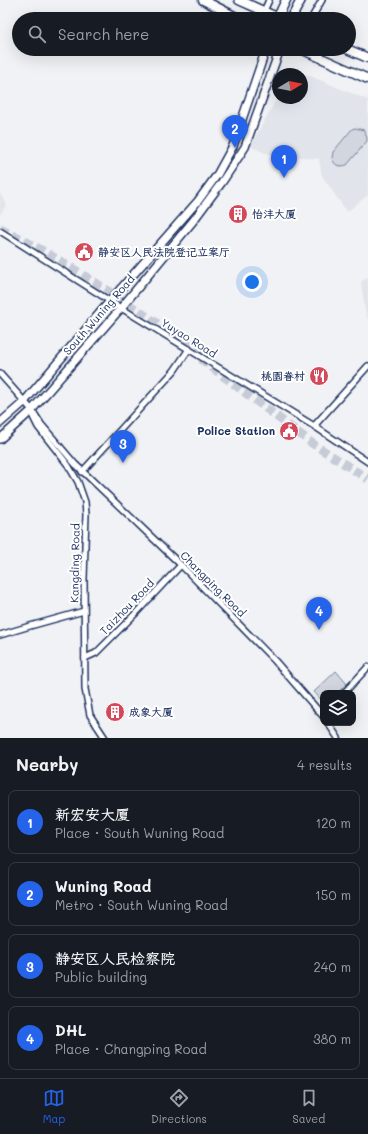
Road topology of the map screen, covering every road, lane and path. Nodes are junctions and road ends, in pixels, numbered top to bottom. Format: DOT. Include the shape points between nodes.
graph roads {
  1 [pos="202,0"];
  2 [pos="239,0"];
  3 [pos="269,0"];
  4 [pos="286,0"];
  5 [pos="301,0"];
  6 [pos="322,0"];
  7 [pos="226,12"];
  8 [pos="260,12"];
  9 [pos="266,12"];
  10 [pos="281,12"];
  11 [pos="295,12"];
  12 [pos="315,12"];
  13 [pos="356,53"];
  14 [pos="264,56"];
  15 [pos="278,56"];
  16 [pos="317,56"];
  17 [pos="368,58"];
  18 [pos="368,79"];
  19 [pos="0,231"];
  20 [pos="110,301"];
  21 [pos="121,308"];
  22 [pos="188,349"];
  23 [pos="368,366"];
  24 [pos="0,374"];
  25 [pos="24,402"];
  26 [pos="31,411"];
  27 [pos="0,423"];
  28 [pos="314,426"];
  29 [pos="0,440"];
  30 [pos="368,462"];
  31 [pos="82,472"];
  32 [pos="181,565"];
  33 [pos="84,611"];
  34 [pos="0,635"];
  35 [pos="85,658"];
  36 [pos="368,667"];
  37 [pos="347,690"];
  38 [pos="320,711"];
  39 [pos="330,726"];
  40 [pos="105,738"];
  41 [pos="338,738"];
  1 -- 7 [label="main road"];
  2 -- 8 [label="main road"];
  3 -- 9 [label="street"];
  4 -- 10 [label="main road"];
  5 -- 11 [label="main road"];
  6 -- 12 [label="street"];
  13 -- 17 [label="main road"];
  14 -- 20 [label="main road, South Wuning Road" via="233,146 217,175 198,201"];
  15 -- 21 [label="main road, South Wuning Road" via="245,147 192,221"];
  16 -- 18 [label="main road"];
  19 -- 20 [label="street, Yuyao Road"];
  20 -- 21 [label="street, Yuyao Road"];
  20 -- 25 [label="main road, South Wuning Road"];
  21 -- 22 [label="street, Yuyao Road"];
  21 -- 26 [label="main road, South Wuning Road"];
  22 -- 28 [label="street, Yuyao Road"];
  22 -- 31 [label="street" via="174,371"];
  23 -- 28 [label="street"];
  24 -- 25 [label="street, Kangding Road"];
  25 -- 26 [label="street, Kangding Road"];
  25 -- 27 [label="main road, South Wuning Road"];
  26 -- 29 [label="main road, South Wuning Road"];
  26 -- 31 [label="street, Kangding Road"];
  26 -- 33 [label="street, Kangding Road" via="38,426 68,464 82,493 86,514"];
  28 -- 30 [label="street, Yuyao Road"];
  31 -- 32 [label="street, Changping Road"];
  32 -- 35 [label="street, Taizhou Road" via="96,653"];
  32 -- 38 [label="street, Changping Road"];
  33 -- 34 [label="street"];
  33 -- 35 [label="street, Kangding Road"];
  35 -- 40 [label="street, Kangding Road" via="85,689 90,715"];
  36 -- 37 [label="street"];
  39 -- 41 [label="street"];
}
